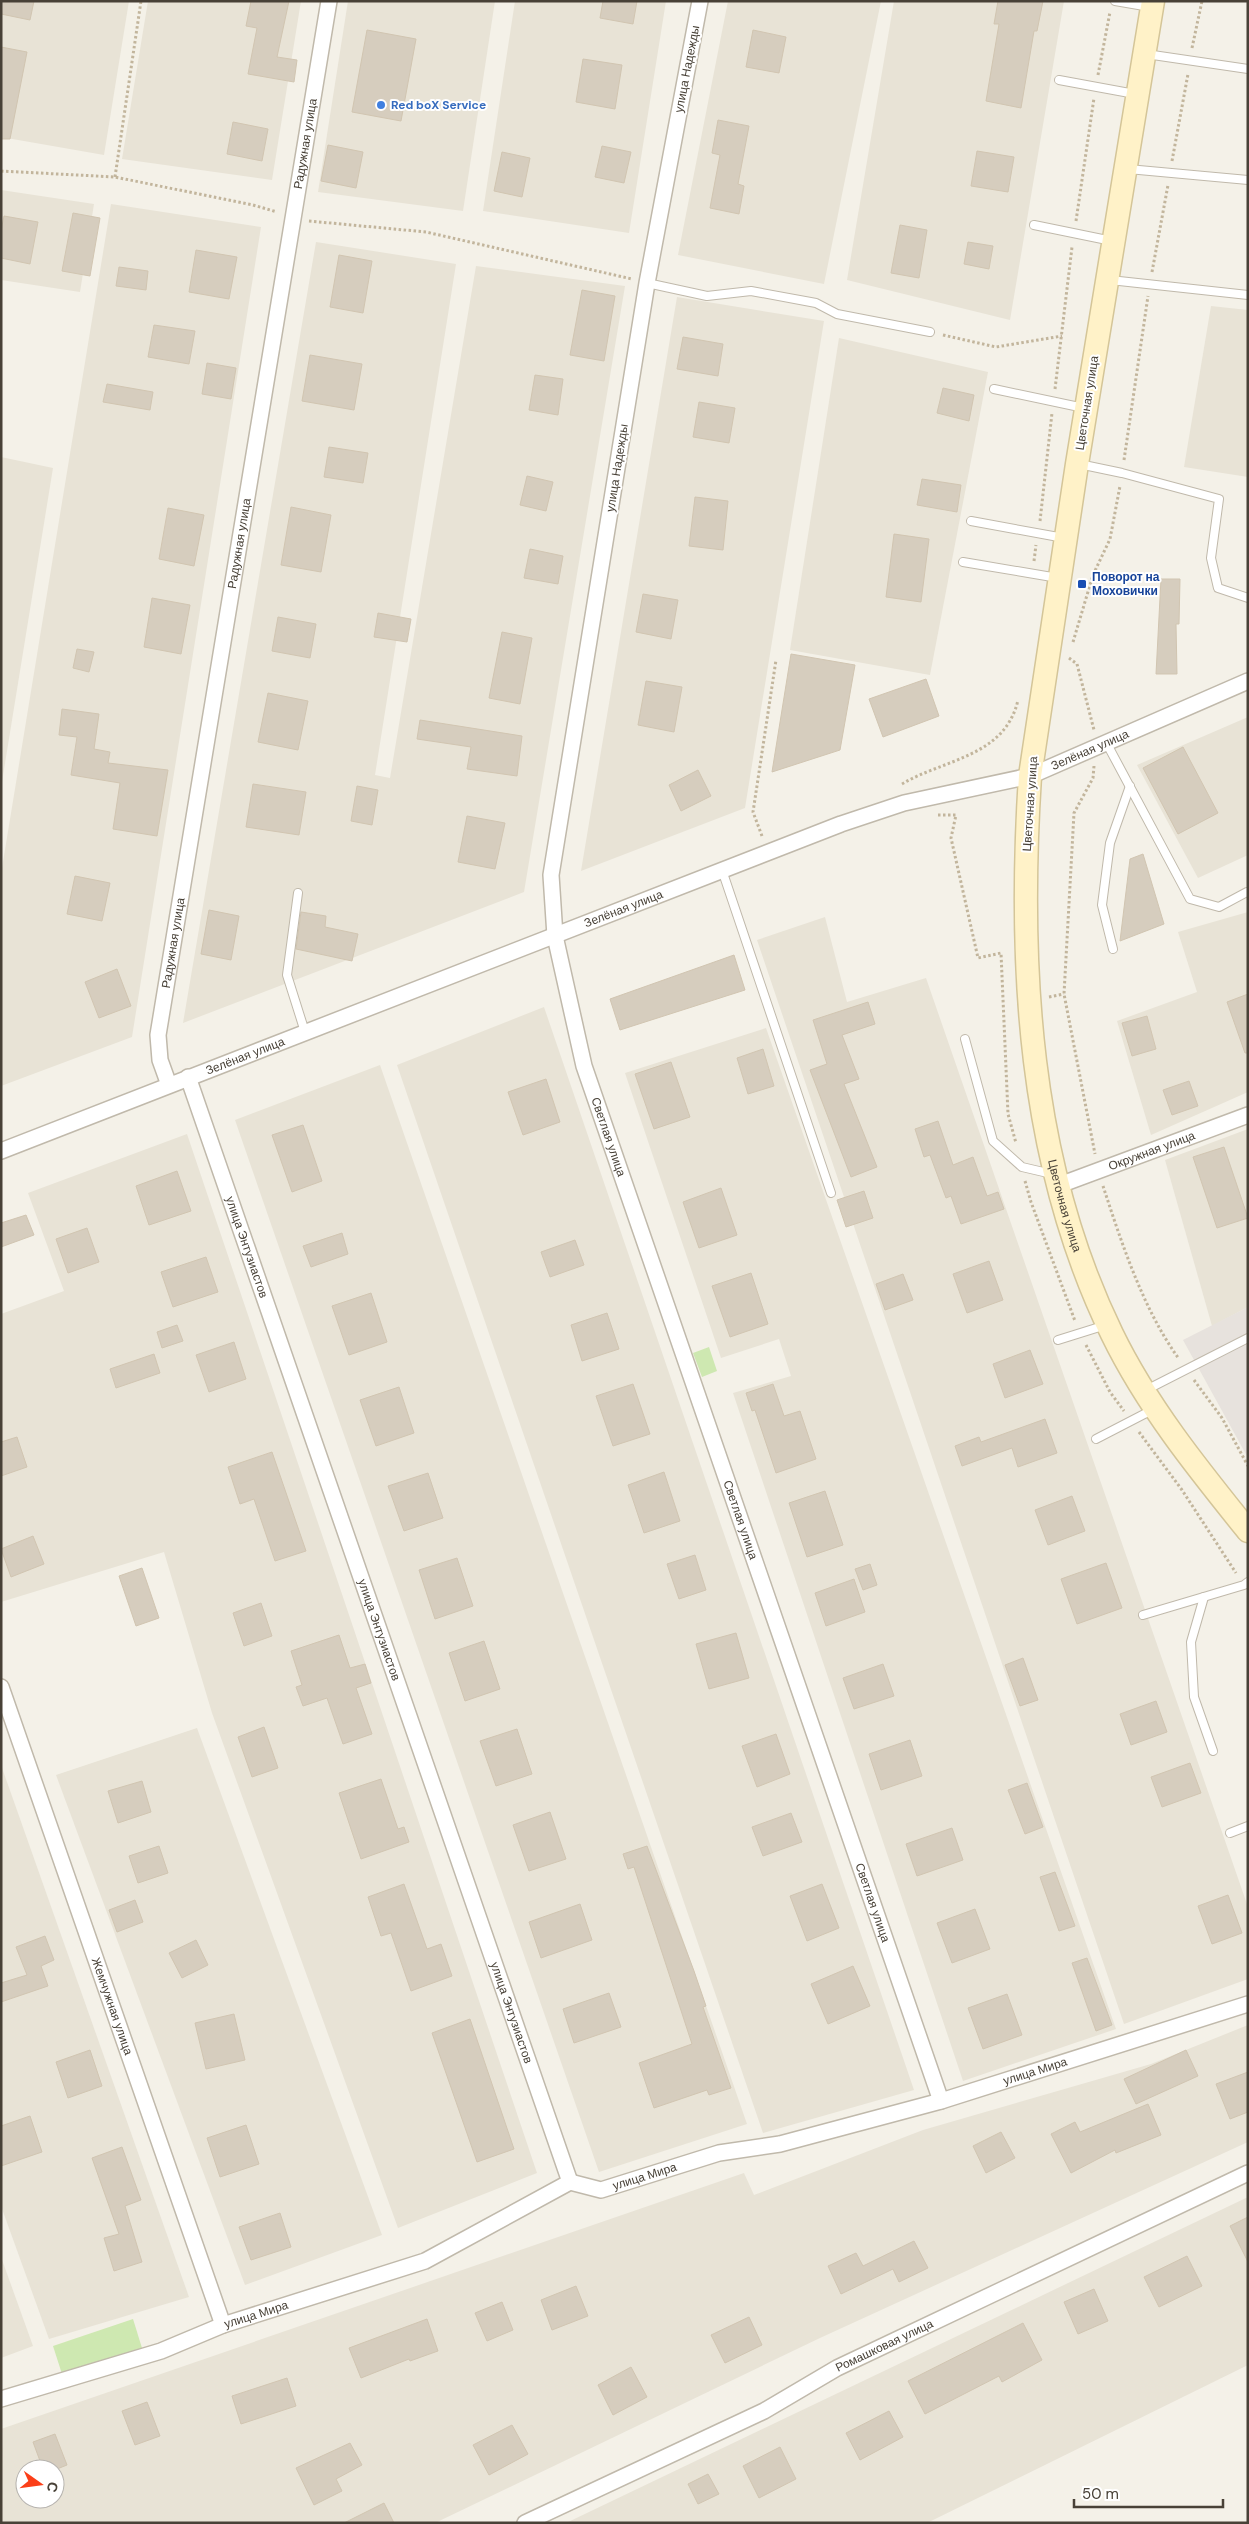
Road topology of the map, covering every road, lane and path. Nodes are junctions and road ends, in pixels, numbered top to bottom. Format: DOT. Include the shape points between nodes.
graph roads {
  1 [pos="141,1"];
  2 [pos="329,1"];
  3 [pos="700,1"];
  4 [pos="1116,1"];
  5 [pos="1152,4"];
  6 [pos="1110,11"];
  7 [pos="1144,54"];
  8 [pos="1248,69"];
  9 [pos="1059,80"];
  10 [pos="1095,87"];
  11 [pos="1137,94"];
  12 [pos="1126,169"];
  13 [pos="1,171"];
  14 [pos="115,177"];
  15 [pos="1248,180"];
  16 [pos="292,217"];
  17 [pos="1034,225"];
  18 [pos="1074,233"];
  19 [pos="1114,242"];
  20 [pos="1108,280"];
  21 [pos="647,283"];
  22 [pos="1248,295"];
  23 [pos="930,332"];
  24 [pos="1062,336"];
  25 [pos="994,389"];
  26 [pos="1053,402"];
  27 [pos="1086,409"];
  28 [pos="1077,464"];
  29 [pos="971,521"];
  30 [pos="1038,533"];
  31 [pos="1066,538"];
  32 [pos="963,562"];
  33 [pos="1032,574"];
  34 [pos="1060,578"];
  35 [pos="1248,598"];
  36 [pos="776,660"];
  37 [pos="1248,681"];
  38 [pos="1019,694"];
  39 [pos="1107,744"];
  40 [pos="1030,776"];
  41 [pos="1130,786"];
  42 [pos="904,802"];
  43 [pos="937,815"];
  44 [pos="767,852"];
  45 [pos="722,870"];
  46 [pos="298,892"];
  47 [pos="1247,892"];
  48 [pos="555,936"];
  49 [pos="1113,949"];
  50 [pos="1001,953"];
  51 [pos="305,1032"];
  52 [pos="965,1040"];
  53 [pos="188,1078"];
  54 [pos="169,1085"];
  55 [pos="1248,1115"];
  56 [pos="1,1151"];
  57 [pos="1055,1180"];
  58 [pos="832,1193"];
  59 [pos="1108,1324"];
  60 [pos="1248,1338"];
  61 [pos="1058,1340"];
  62 [pos="1150,1400"];
  63 [pos="1096,1439"];
  64 [pos="1248,1531"];
  65 [pos="1248,1582"];
  66 [pos="1204,1597"];
  67 [pos="1143,1615"];
  68 [pos="1,1686"];
  69 [pos="1213,1751"];
  70 [pos="1248,1826"];
  71 [pos="1230,1833"];
  72 [pos="1248,2004"];
  73 [pos="941,2101"];
  74 [pos="1248,2173"];
  75 [pos="570,2182"];
  76 [pos="222,2325"];
  77 [pos="1,2399"];
  78 [pos="525,2523"];
  1 -- 14 [label="path"];
  2 -- 16 [label="street, Радужная улица"];
  3 -- 21 [label="street, улица Надежды"];
  4 -- 5 [label="lane"];
  5 -- 7 [label="main road, Цветочная улица"];
  6 -- 10 [label="path"];
  7 -- 8 [label="lane"];
  7 -- 11 [label="main road, Цветочная улица"];
  9 -- 10 [label="lane"];
  10 -- 11 [label="lane"];
  10 -- 18 [label="path"];
  11 -- 12 [label="main road, Цветочная улица"];
  12 -- 15 [label="lane"];
  12 -- 19 [label="main road, Цветочная улица"];
  13 -- 14 [label="path"];
  14 -- 16 [label="path" via="252,205"];
  16 -- 21 [label="path" via="316,223 426,232"];
  16 -- 54 [label="street, Радужная улица" via="158,1034 160,1060"];
  17 -- 18 [label="lane"];
  18 -- 19 [label="lane"];
  18 -- 24 [label="path"];
  19 -- 20 [label="main road, Цветочная улица"];
  20 -- 22 [label="lane"];
  20 -- 27 [label="main road, Цветочная улица"];
  21 -- 23 [label="lane" via="707,296 751,291 816,303 837,314"];
  21 -- 48 [label="street, улица Надежды" via="551,875"];
  23 -- 24 [label="path" via="996,347"];
  24 -- 26 [label="path"];
  25 -- 26 [label="lane"];
  26 -- 27 [label="lane"];
  26 -- 30 [label="path"];
  27 -- 28 [label="main road, Цветочная улица"];
  28 -- 31 [label="main road, Цветочная улица"];
  28 -- 35 [label="lane" via="1219,499 1211,558 1218,588"];
  29 -- 30 [label="lane"];
  30 -- 31 [label="lane"];
  30 -- 33 [label="path"];
  31 -- 34 [label="main road, Цветочная улица"];
  32 -- 33 [label="lane"];
  33 -- 34 [label="lane"];
  34 -- 40 [label="main road, Цветочная улица"];
  36 -- 44 [label="path" via="753,812"];
  37 -- 39 [label="street, Зелёная улица"];
  38 -- 42 [label="path" via="1012,720 998,738 983,749 902,784"];
  39 -- 40 [label="street, Зелёная улица"];
  39 -- 41 [label="lane"];
  40 -- 42 [label="street, Зелёная улица"];
  40 -- 57 [label="main road, Цветочная улица" via="1026,943 1034,1061"];
  41 -- 47 [label="lane" via="1190,899 1219,906"];
  41 -- 49 [label="lane" via="1110,844 1102,905"];
  42 -- 44 [label="street, Зелёная улица"];
  43 -- 50 [label="path" via="956,815 950,838 978,958"];
  44 -- 45 [label="street, Зелёная улица"];
  45 -- 48 [label="street, Зелёная улица"];
  45 -- 58 [label="lane"];
  46 -- 51 [label="lane" via="287,975"];
  48 -- 51 [label="street, Зелёная улица"];
  48 -- 73 [label="street, Светлая улица" via="584,1066"];
  51 -- 53 [label="street, Зелёная улица"];
  52 -- 57 [label="lane" via="993,1141 1022,1167"];
  53 -- 54 [label="street, Зелёная улица"];
  53 -- 75 [label="street, улица Энтузиастов"];
  54 -- 56 [label="street, Зелёная улица"];
  55 -- 57 [label="street, Окружная улица"];
  57 -- 59 [label="main road, Цветочная улица" via="1074,1244"];
  59 -- 61 [label="lane"];
  59 -- 62 [label="main road, Цветочная улица"];
  60 -- 62 [label="lane"];
  62 -- 63 [label="lane"];
  62 -- 64 [label="main road, Цветочная улица"];
  65 -- 66 [label="lane"];
  66 -- 67 [label="lane"];
  66 -- 69 [label="lane" via="1191,1642 1194,1697"];
  68 -- 76 [label="street, Жемчужная улица"];
  70 -- 71 [label="lane"];
  72 -- 73 [label="street, улица Мира"];
  73 -- 75 [label="street, улица Мира" via="780,2144 720,2153 601,2190"];
  74 -- 78 [label="street, Ромашковая улица" via="837,2368 764,2411"];
  75 -- 76 [label="street, улица Мира" via="425,2261"];
  76 -- 77 [label="street, улица Мира" via="161,2350"];
}
